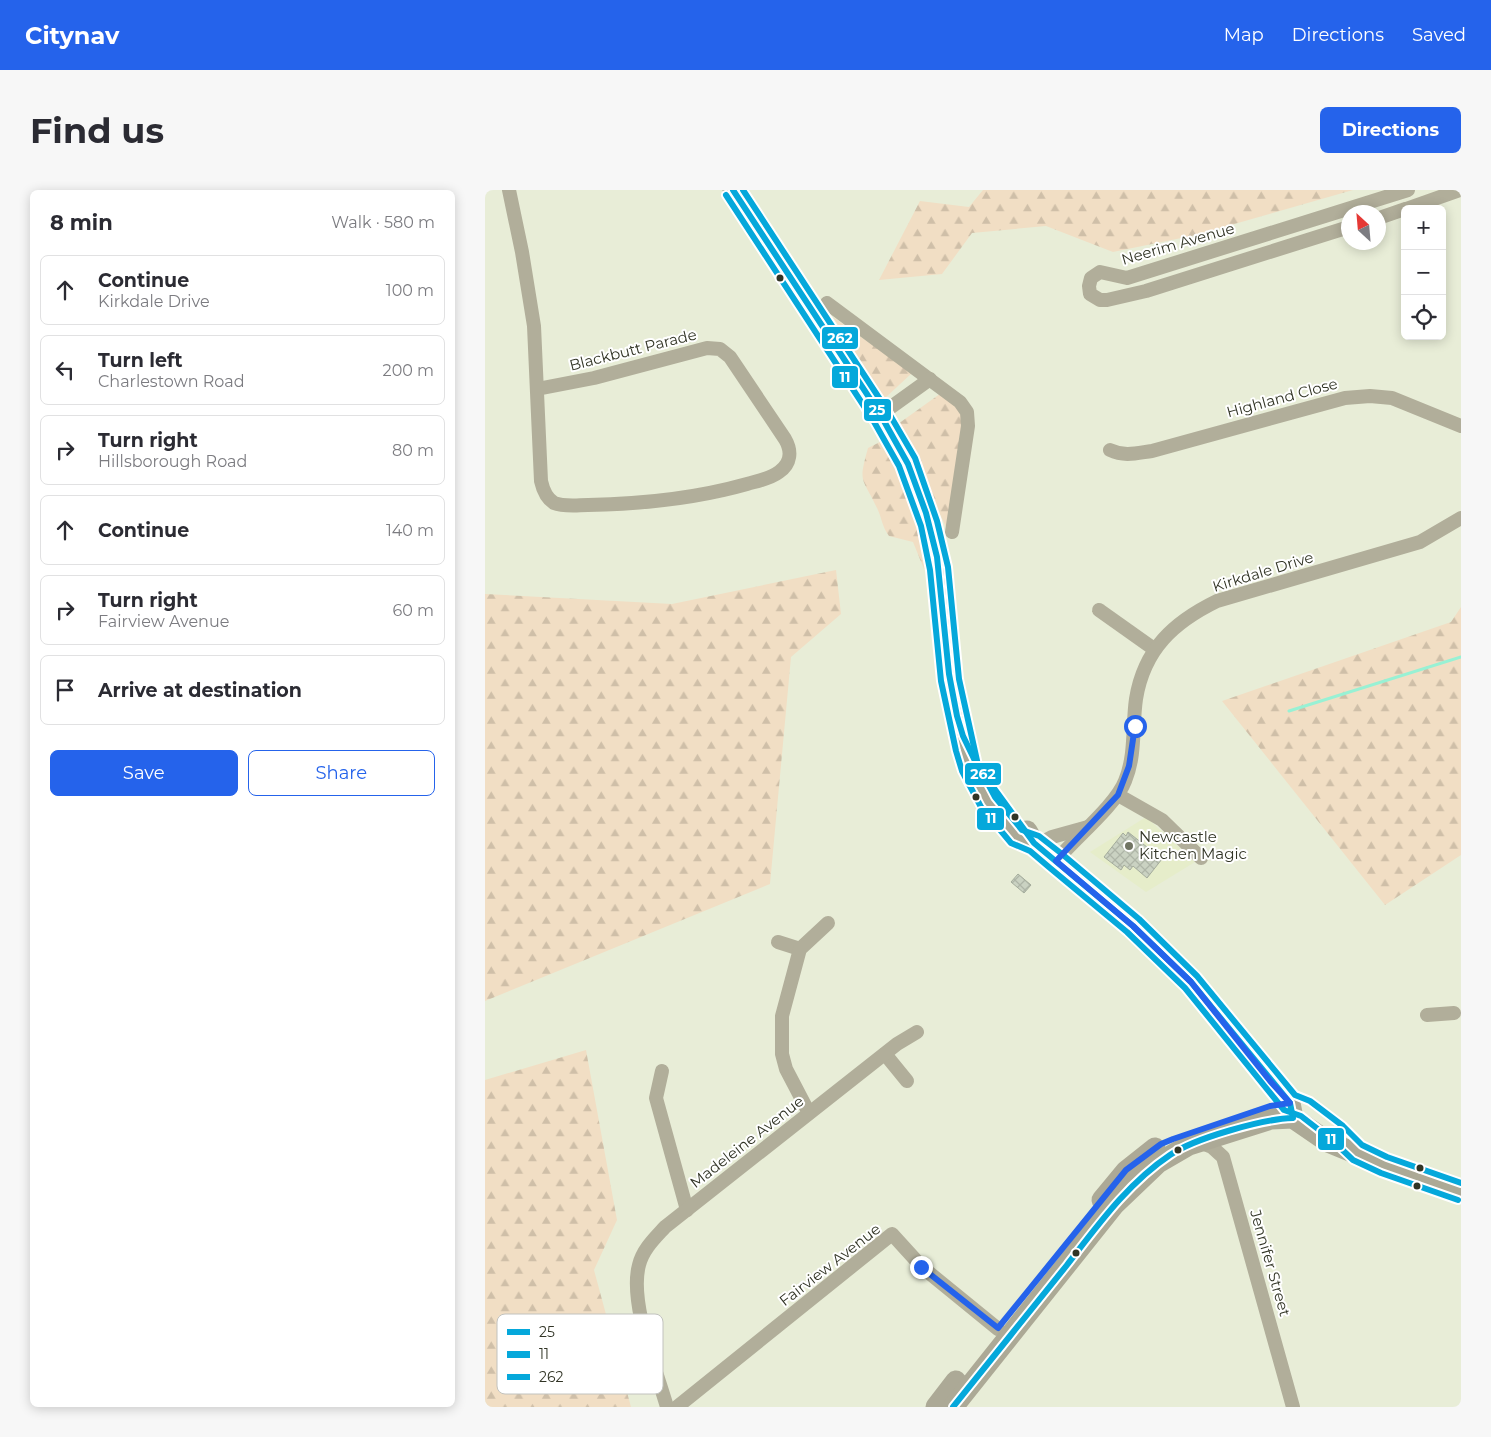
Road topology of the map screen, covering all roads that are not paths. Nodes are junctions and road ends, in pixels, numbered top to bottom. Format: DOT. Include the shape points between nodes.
graph roads {
  1 [pos="509,190"];
  2 [pos="733,190"];
  3 [pos="1408,190"];
  4 [pos="1460,190"];
  5 [pos="1360,205"];
  6 [pos="1417,205"];
  7 [pos="1341,211"];
  8 [pos="1401,211"];
  9 [pos="1386,216"];
  10 [pos="1341,230"];
  11 [pos="827,303"];
  12 [pos="930,379"];
  13 [pos="537,389"];
  14 [pos="880,415"];
  15 [pos="1461,426"];
  16 [pos="1110,450"];
  17 [pos="1461,518"];
  18 [pos="952,532"];
  19 [pos="1099,610"];
  20 [pos="1154,649"];
  21 [pos="1118,795"];
  22 [pos="1089,827"];
  23 [pos="1035,844"];
  24 [pos="1201,858"];
  25 [pos="1056,861"];
  26 [pos="828,923"];
  27 [pos="778,942"];
  28 [pos="800,948"];
  29 [pos="1459,1012"];
  30 [pos="1427,1015"];
  31 [pos="917,1032"];
  32 [pos="885,1054"];
  33 [pos="662,1071"];
  34 [pos="907,1081"];
  35 [pos="809,1113"];
  36 [pos="1295,1114"];
  37 [pos="1199,1142"];
  38 [pos="1461,1192"];
  39 [pos="687,1210"];
  40 [pos="640,1314"];
  41 [pos="998,1328"];
  42 [pos="663,1393"];
  43 [pos="667,1407"];
  44 [pos="677,1407"];
  45 [pos="935,1407"];
  46 [pos="953,1407"];
  47 [pos="1293,1407"];
  1 -- 13 [label="street, Blackbutt Parade" via="534,326"];
  2 -- 14 [label="main road"];
  3 -- 5 [label="street, Neerim Avenue"];
  4 -- 6 [label="street"];
  7 -- 10 [label="street, Neerim Avenue" via="1127,278 1100,272 1091,278 1090,294 1107,300 1146,292"];
  8 -- 9 [label="street"];
  11 -- 12 [label="street"];
  12 -- 14 [label="street"];
  12 -- 18 [label="street" via="960,402 967,412 968,426"];
  13 -- 13 [label="street, Blackbutt Parade" via="541,481 547,497 558,504 625,504 691,497 769,477 784,468 789,457 785,439 730,357 720,349 707,348 594,378"];
  14 -- 23 [label="main road" via="907,462 929,524 939,569 950,680 971,768 988,802 1017,837"];
  15 -- 16 [label="street, Highland Close" via="1392,398 1370,396 1345,398 1152,451 1119,454"];
  17 -- 20 [label="street, Kirkdale Drive" via="1420,542 1217,601 1190,615"];
  19 -- 20 [label="street"];
  20 -- 21 [label="street, Kirkdale Drive" via="1136,698 1131,758"];
  21 -- 22 [label="street, Kirkdale Drive"];
  21 -- 24 [label="street" via="1162,820"];
  22 -- 23 [label="street"];
  22 -- 25 [label="street, Kirkdale Drive"];
  23 -- 25 [label="main road"];
  25 -- 36 [label="main road" via="1133,926 1191,982"];
  26 -- 28 [label="street"];
  27 -- 28 [label="street"];
  28 -- 35 [label="street" via="783,1016 782,1045 786,1069"];
  29 -- 30 [label="street"];
  31 -- 32 [label="street, Madeleine Avenue"];
  32 -- 34 [label="street"];
  32 -- 35 [label="street, Madeleine Avenue"];
  33 -- 39 [label="street" via="656,1098"];
  35 -- 39 [label="street, Madeleine Avenue"];
  36 -- 37 [label="main road"];
  36 -- 38 [label="main road" via="1328,1142"];
  36 -- 41 [label="main road" via="1270,1106 1161,1144 1126,1170"];
  37 -- 46 [label="main road" via="1158,1163 1114,1205"];
  37 -- 47 [label="street, Jennifer Street" via="1223,1157"];
  39 -- 40 [label="street, Madeleine Avenue" via="648,1245 639,1265 637,1302"];
  41 -- 44 [label="street, Fairview Avenue" via="921,1267 892,1234"];
  41 -- 45 [label="main road"];
  42 -- 43 [label="street, Madeleine Avenue"];
}
